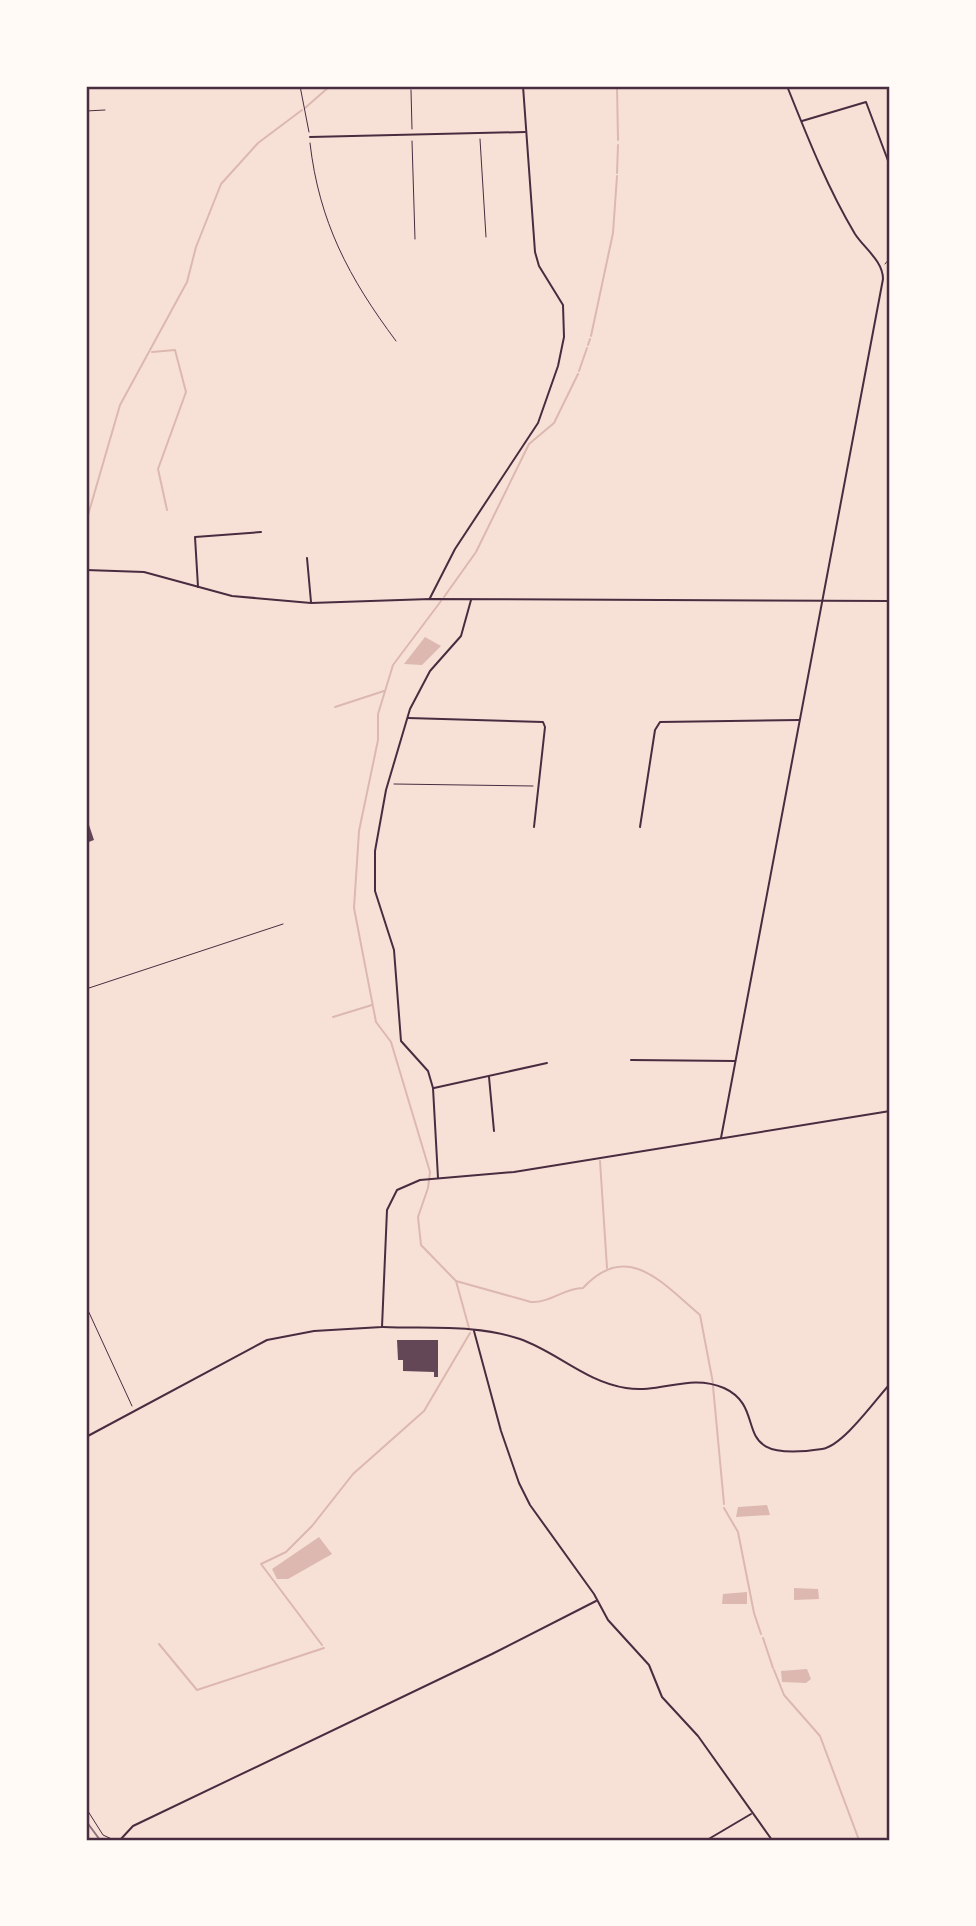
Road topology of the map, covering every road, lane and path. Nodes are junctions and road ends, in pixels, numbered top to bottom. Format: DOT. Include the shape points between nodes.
graph roads {
  1 [pos="300,86"];
  2 [pos="523,86"];
  3 [pos="787,86"];
  4 [pos="411,90"];
  5 [pos="105,110"];
  6 [pos="86,111"];
  7 [pos="801,121"];
  8 [pos="527,132"];
  9 [pos="412,133"];
  10 [pos="480,133"];
  11 [pos="310,137"];
  12 [pos="890,166"];
  13 [pos="486,237"];
  14 [pos="415,239"];
  15 [pos="890,258"];
  16 [pos="882,269"];
  17 [pos="396,341"];
  18 [pos="261,532"];
  19 [pos="307,558"];
  20 [pos="86,570"];
  21 [pos="199,588"];
  22 [pos="430,599"];
  23 [pos="471,600"];
  24 [pos="822,600"];
  25 [pos="890,601"];
  26 [pos="311,603"];
  27 [pos="407,718"];
  28 [pos="800,720"];
  29 [pos="388,783"];
  30 [pos="538,786"];
  31 [pos="534,827"];
  32 [pos="640,827"];
  33 [pos="283,924"];
  34 [pos="86,989"];
  35 [pos="631,1060"];
  36 [pos="736,1061"];
  37 [pos="547,1063"];
  38 [pos="489,1076"];
  39 [pos="433,1088"];
  40 [pos="890,1111"];
  41 [pos="494,1130"];
  42 [pos="721,1139"];
  43 [pos="438,1179"];
  44 [pos="86,1306"];
  45 [pos="382,1327"];
  46 [pos="474,1331"];
  47 [pos="890,1384"];
  48 [pos="134,1410"];
  49 [pos="86,1437"];
  50 [pos="597,1600"];
  51 [pos="86,1808"];
  52 [pos="752,1813"];
  53 [pos="114,1840"];
  54 [pos="120,1840"];
  55 [pos="708,1840"];
  56 [pos="772,1840"];
  1 -- 11 [label="path"];
  2 -- 8 [label="street"];
  3 -- 7 [label="street"];
  4 -- 9 [label="path"];
  5 -- 6 [label="path"];
  7 -- 12 [label="street" via="866,102"];
  7 -- 16 [label="street" via="851,227"];
  8 -- 10 [label="street"];
  8 -- 22 [label="street" via="536,257 562,301 562,351 538,423 448,562"];
  9 -- 10 [label="street"];
  9 -- 11 [label="street"];
  9 -- 14 [label="path"];
  10 -- 13 [label="path"];
  11 -- 17 [label="path" via="332,237"];
  15 -- 16 [label="path"];
  16 -- 24 [label="street"];
  18 -- 21 [label="street" via="195,537"];
  19 -- 26 [label="street"];
  20 -- 21 [label="street" via="144,572"];
  21 -- 26 [label="street"];
  22 -- 23 [label="street"];
  22 -- 26 [label="street"];
  23 -- 24 [label="street"];
  23 -- 27 [label="street" via="461,636 426,677"];
  24 -- 25 [label="street"];
  24 -- 28 [label="street"];
  27 -- 29 [label="street"];
  27 -- 30 [label="street" via="544,723"];
  28 -- 32 [label="street" via="658,723"];
  28 -- 36 [label="street"];
  29 -- 30 [label="path"];
  29 -- 39 [label="street" via="376,839 374,887 394,950 401,1041 428,1071"];
  30 -- 31 [label="street"];
  33 -- 34 [label="path"];
  35 -- 36 [label="street"];
  36 -- 42 [label="street"];
  37 -- 38 [label="street"];
  38 -- 39 [label="street"];
  38 -- 41 [label="street"];
  39 -- 43 [label="street"];
  40 -- 42 [label="street"];
  42 -- 43 [label="street" via="502,1174"];
  43 -- 45 [label="street" via="402,1187 389,1203"];
  44 -- 48 [label="path"];
  45 -- 46 [label="street"];
  45 -- 48 [label="street" via="314,1331 267,1340"];
  46 -- 47 [label="street" via="522,1340 582,1373 621,1387 643,1389 689,1381 724,1388 741,1401 759,1442 776,1451 833,1446"];
  46 -- 50 [label="street" via="520,1487"];
  48 -- 49 [label="street"];
  50 -- 52 [label="street" via="608,1620 649,1665 662,1697 694,1731"];
  50 -- 54 [label="street" via="133,1826"];
  51 -- 53 [label="path" via="103,1835"];
  52 -- 55 [label="street"];
  52 -- 56 [label="street"];
}
